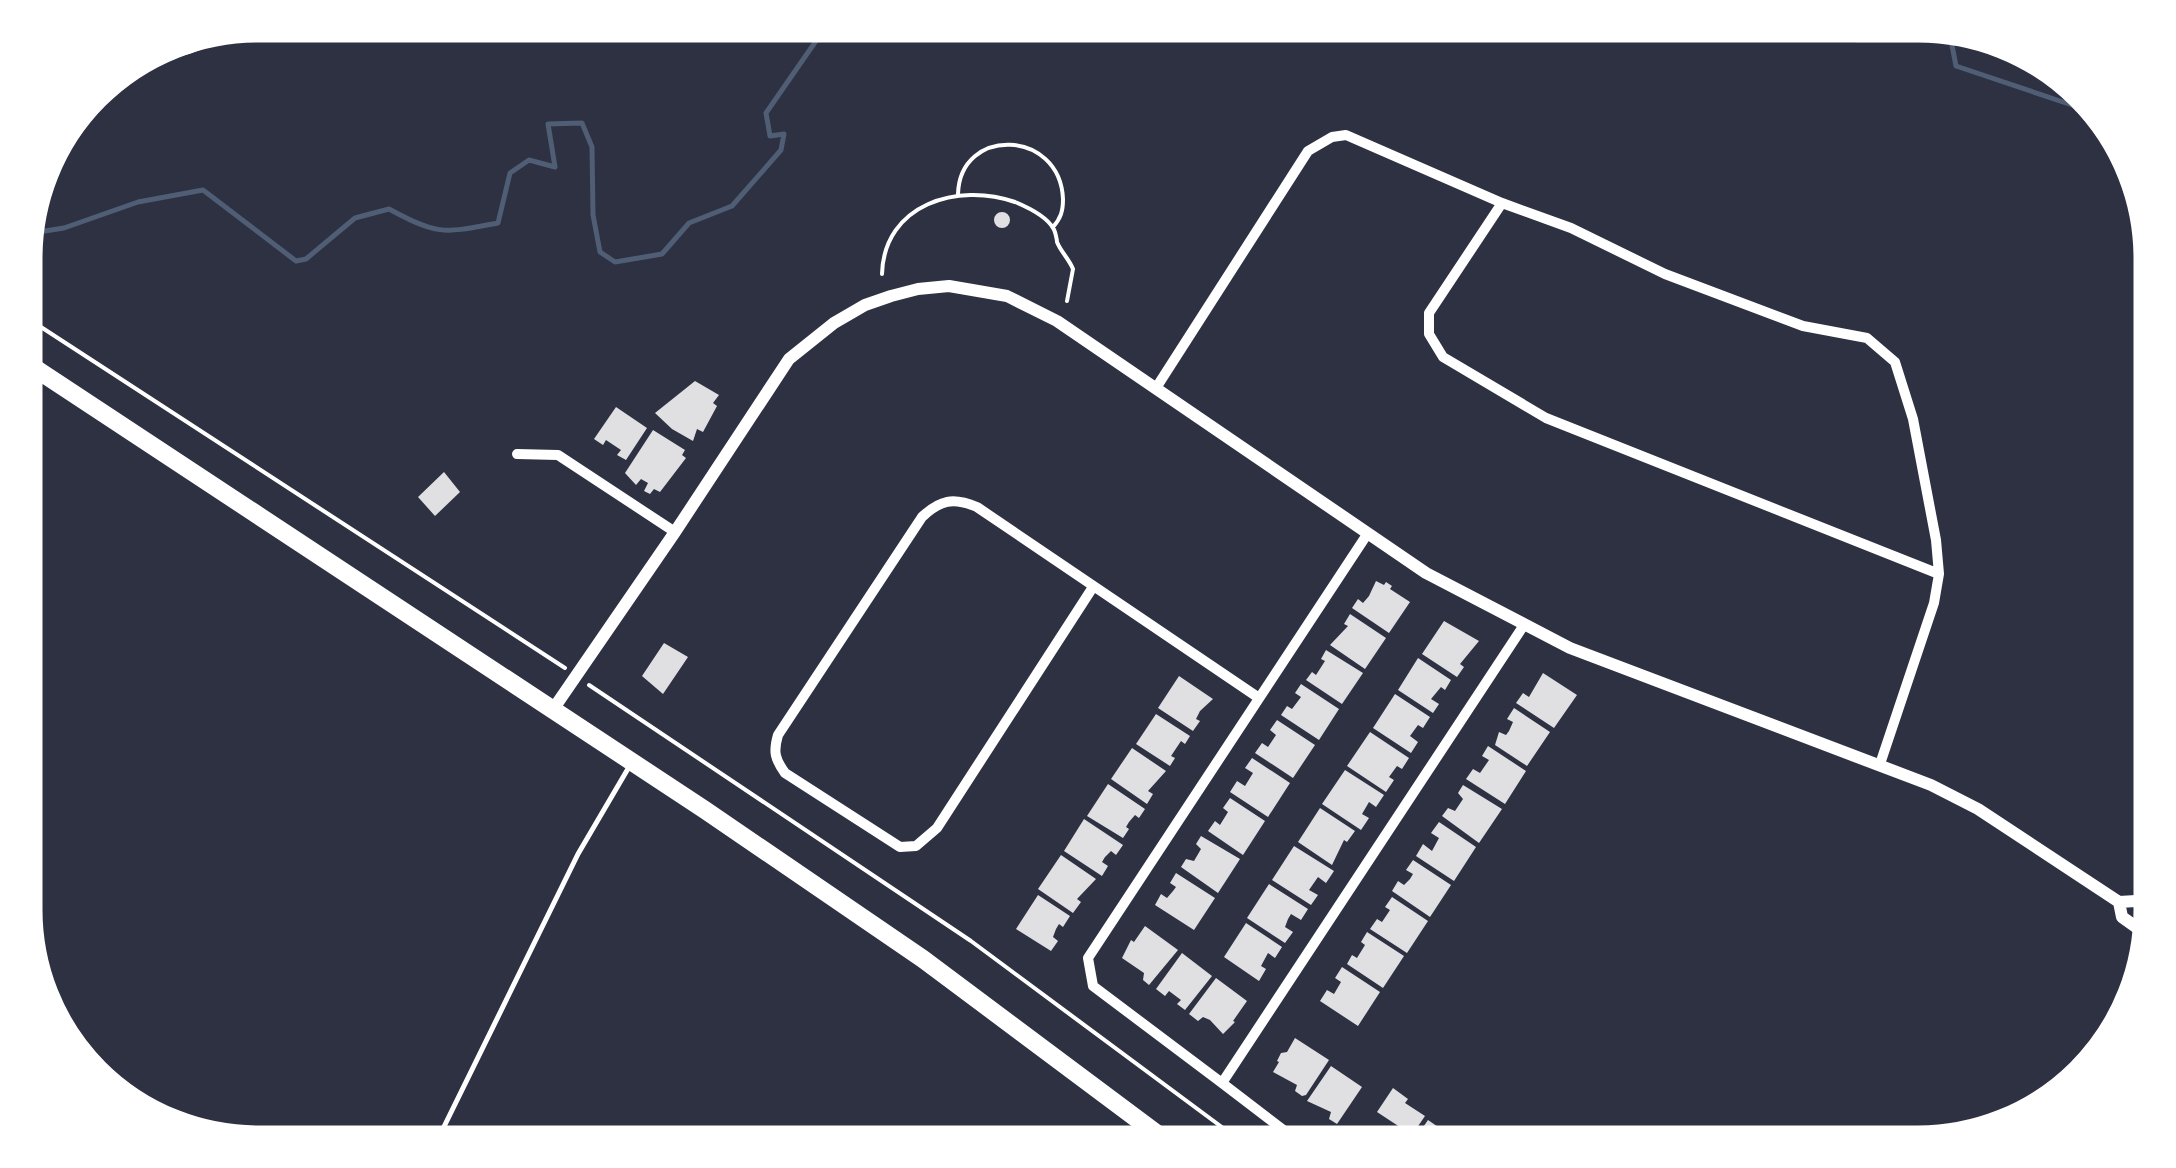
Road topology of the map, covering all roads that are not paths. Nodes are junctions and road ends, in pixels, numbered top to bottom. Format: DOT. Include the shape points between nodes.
graph roads {
  1 [pos="1502,204"];
  2 [pos="40,371"];
  3 [pos="1156,388"];
  4 [pos="517,454"];
  5 [pos="676,532"];
  6 [pos="1368,534"];
  7 [pos="1939,574"];
  8 [pos="1093,587"];
  9 [pos="1524,625"];
  10 [pos="1259,698"];
  11 [pos="554,708"];
  12 [pos="633,760"];
  13 [pos="1880,764"];
  14 [pos="2136,901"];
  15 [pos="2119,902"];
  16 [pos="2135,925"];
  17 [pos="1222,1083"];
  18 [pos="443,1128"];
  19 [pos="1149,1128"];
  20 [pos="1280,1128"];
  1 -- 3 [label="street" via="1346,136 1319,142"];
  1 -- 7 [label="street" via="1725,297 1882,348 1894,362 1913,419"];
  1 -- 7 [label="street" via="1429,314 1429,334 1444,357 1546,418"];
  2 -- 11 [label="main road"];
  3 -- 5 [label="street" via="1007,296 948,286 891,296 834,323 789,360"];
  3 -- 6 [label="street"];
  4 -- 5 [label="street" via="558,455"];
  5 -- 11 [label="street"];
  6 -- 9 [label="street" via="1426,574"];
  6 -- 10 [label="street"];
  7 -- 13 [label="street"];
  8 -- 8 [label="street" via="976,507 947,500 934,506 778,735 776,760 785,773 900,847 916,846 937,828"];
  8 -- 10 [label="street"];
  9 -- 13 [label="street"];
  9 -- 17 [label="street"];
  10 -- 17 [label="street" via="1088,958 1093,986"];
  11 -- 12 [label="main road"];
  12 -- 18 [label="lane" via="578,854"];
  12 -- 19 [label="main road" via="924,959"];
  13 -- 15 [label="street" via="1978,810"];
  14 -- 15 [label="street"];
  15 -- 16 [label="street" via="2122,916"];
  17 -- 20 [label="street"];
}
